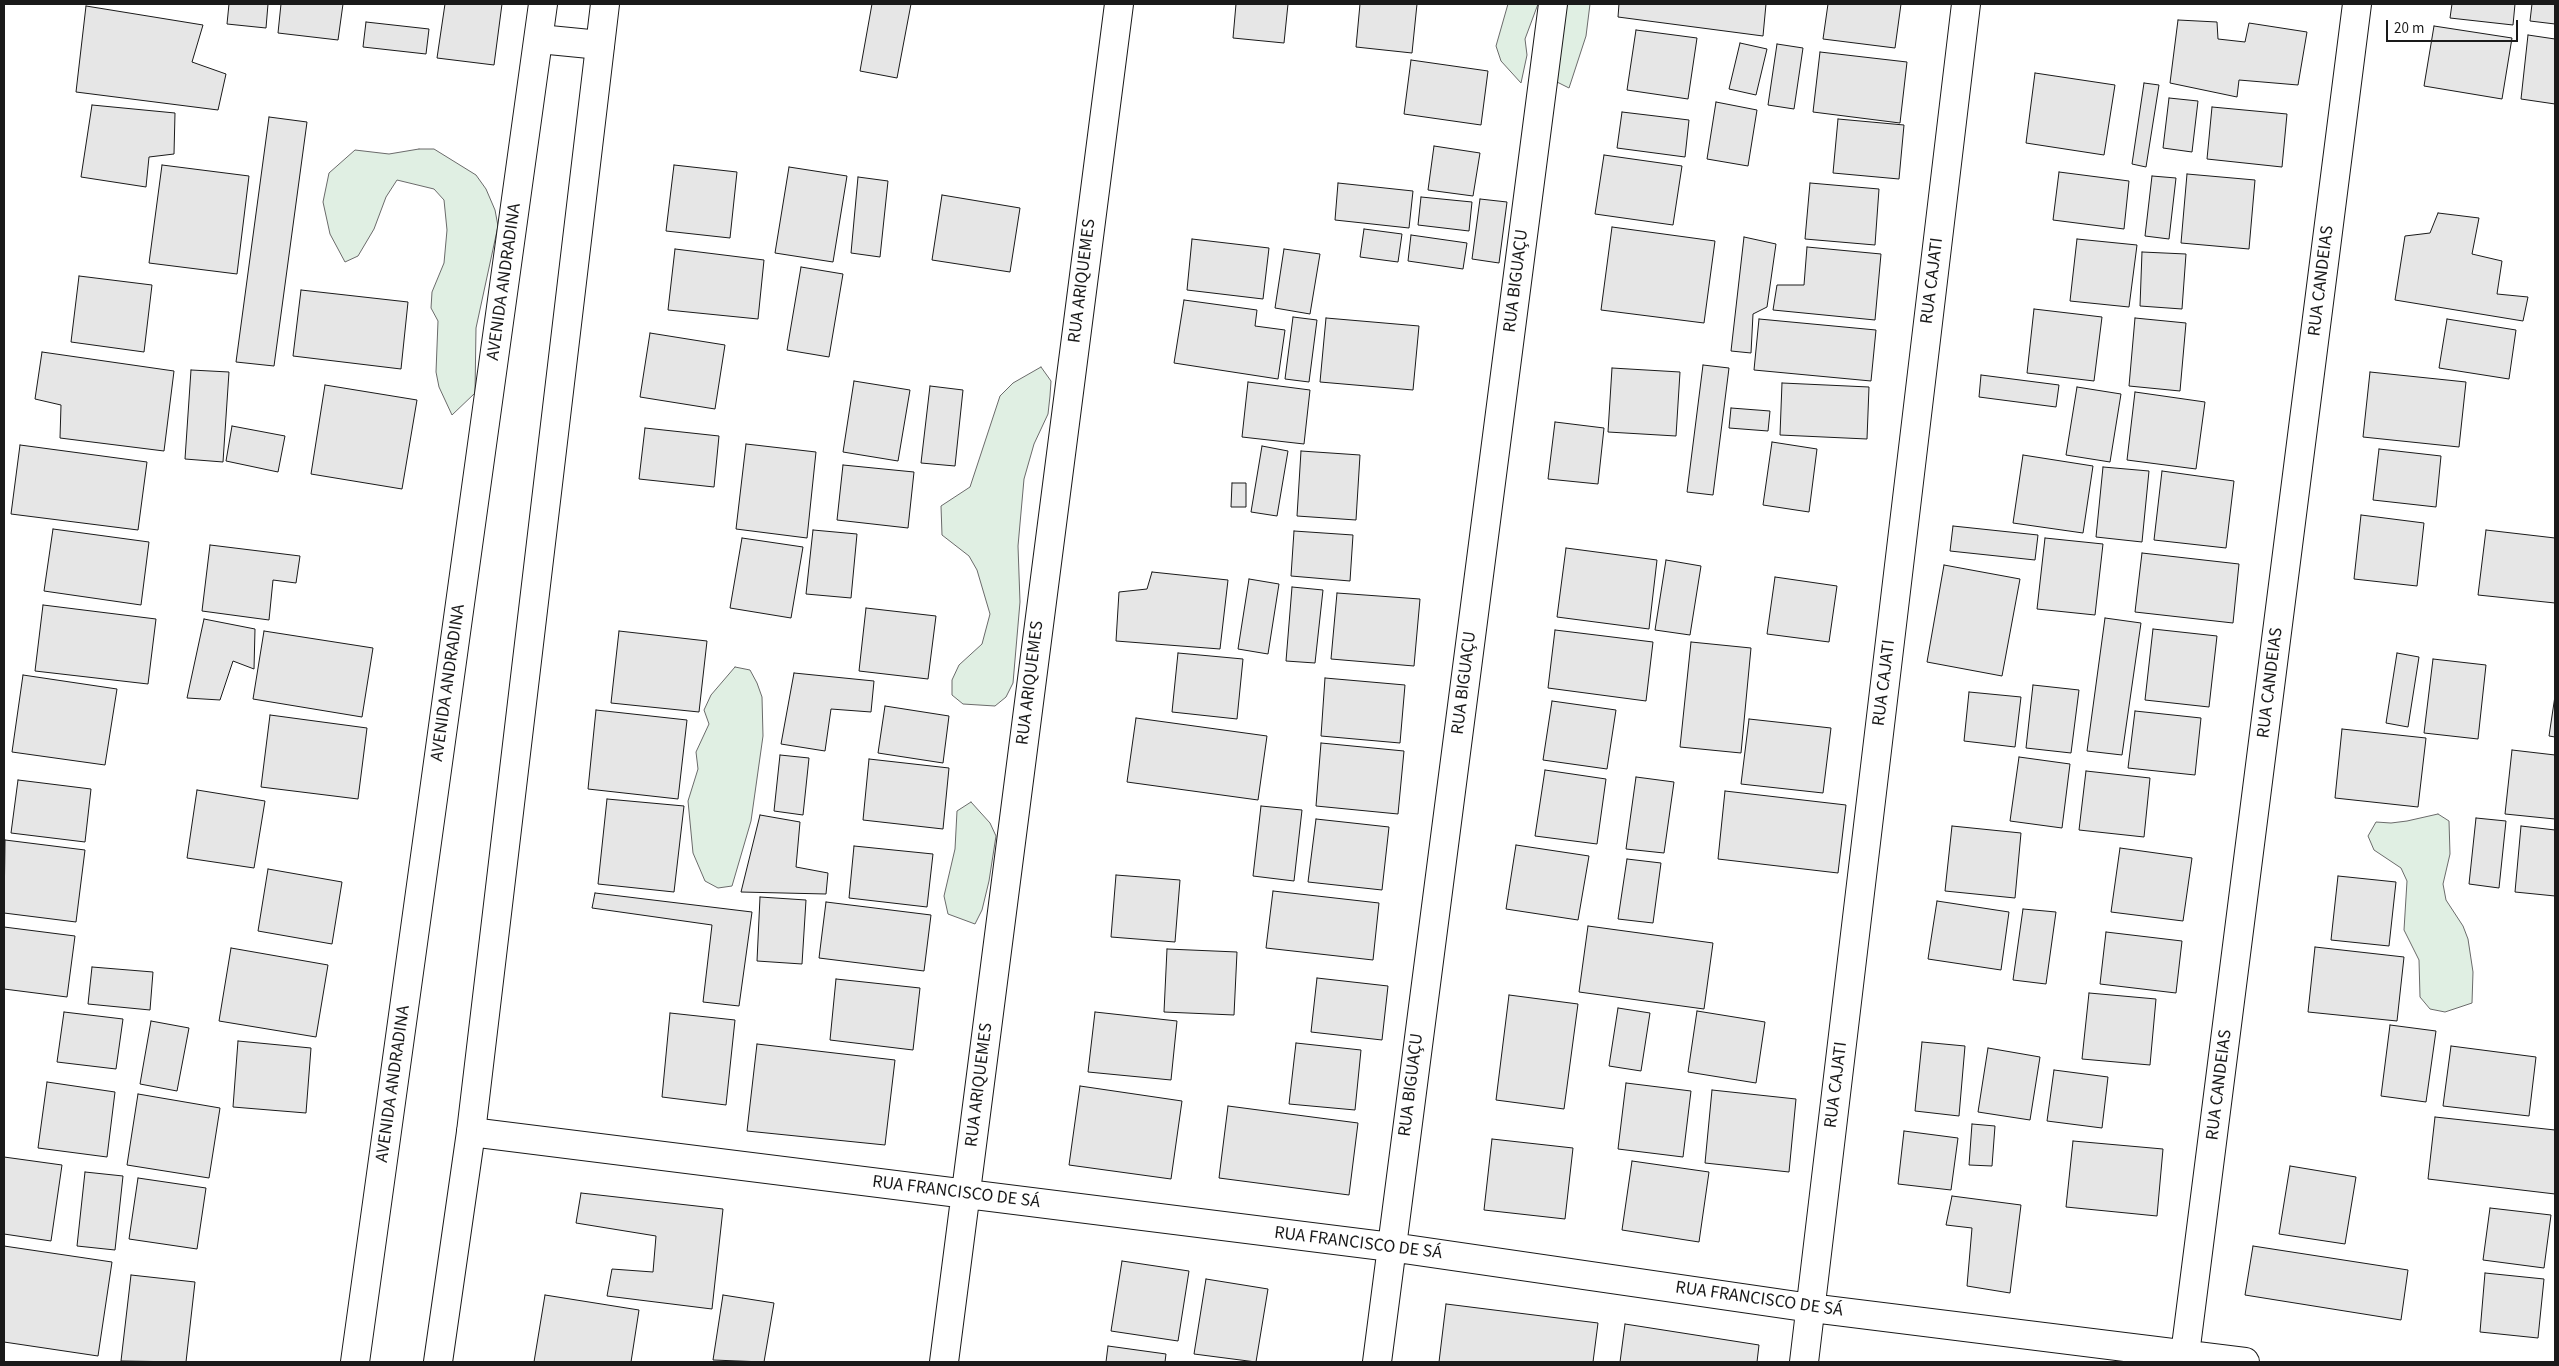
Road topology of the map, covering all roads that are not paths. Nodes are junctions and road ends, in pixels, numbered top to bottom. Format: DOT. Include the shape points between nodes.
graph roads {
  1 [pos="543,4"];
  2 [pos="605,4"];
  3 [pos="1119,4"];
  4 [pos="1553,4"];
  5 [pos="1966,4"];
  6 [pos="2357,4"];
  7 [pos="539,39"];
  8 [pos="600,45"];
  9 [pos="471,1132"];
  10 [pos="966,1194"];
  11 [pos="1391,1247"];
  12 [pos="1811,1308"];
  13 [pos="2185,1359"];
  14 [pos="355,1362"];
  15 [pos="438,1362"];
  16 [pos="944,1362"];
  17 [pos="1377,1362"];
  18 [pos="1804,1362"];
  19 [pos="2245,1362"];
  1 -- 7 [label="street, AVENIDA ANDRADINA"];
  2 -- 8 [label="street"];
  3 -- 10 [label="street, RUA ARIQUEMES"];
  4 -- 11 [label="street, RUA BIGUAÇU"];
  5 -- 12 [label="street, RUA CAJATI"];
  6 -- 13 [label="street, RUA CANDEIAS"];
  7 -- 8 [label="street"];
  7 -- 14 [label="street, AVENIDA ANDRADINA"];
  8 -- 9 [label="street"];
  9 -- 10 [label="street, RUA FRANCISCO DE SÁ"];
  9 -- 15 [label="street"];
  10 -- 11 [label="street, RUA FRANCISCO DE SÁ"];
  10 -- 16 [label="street, RUA ARIQUEMES"];
  11 -- 12 [label="street, RUA FRANCISCO DE SÁ"];
  11 -- 17 [label="street, RUA BIGUAÇU"];
  12 -- 13 [label="street, RUA FRANCISCO DE SÁ"];
  12 -- 18 [label="street, RUA CAJATI"];
  13 -- 19 [label="street, RUA FRANCISCO DE SÁ"];
}
